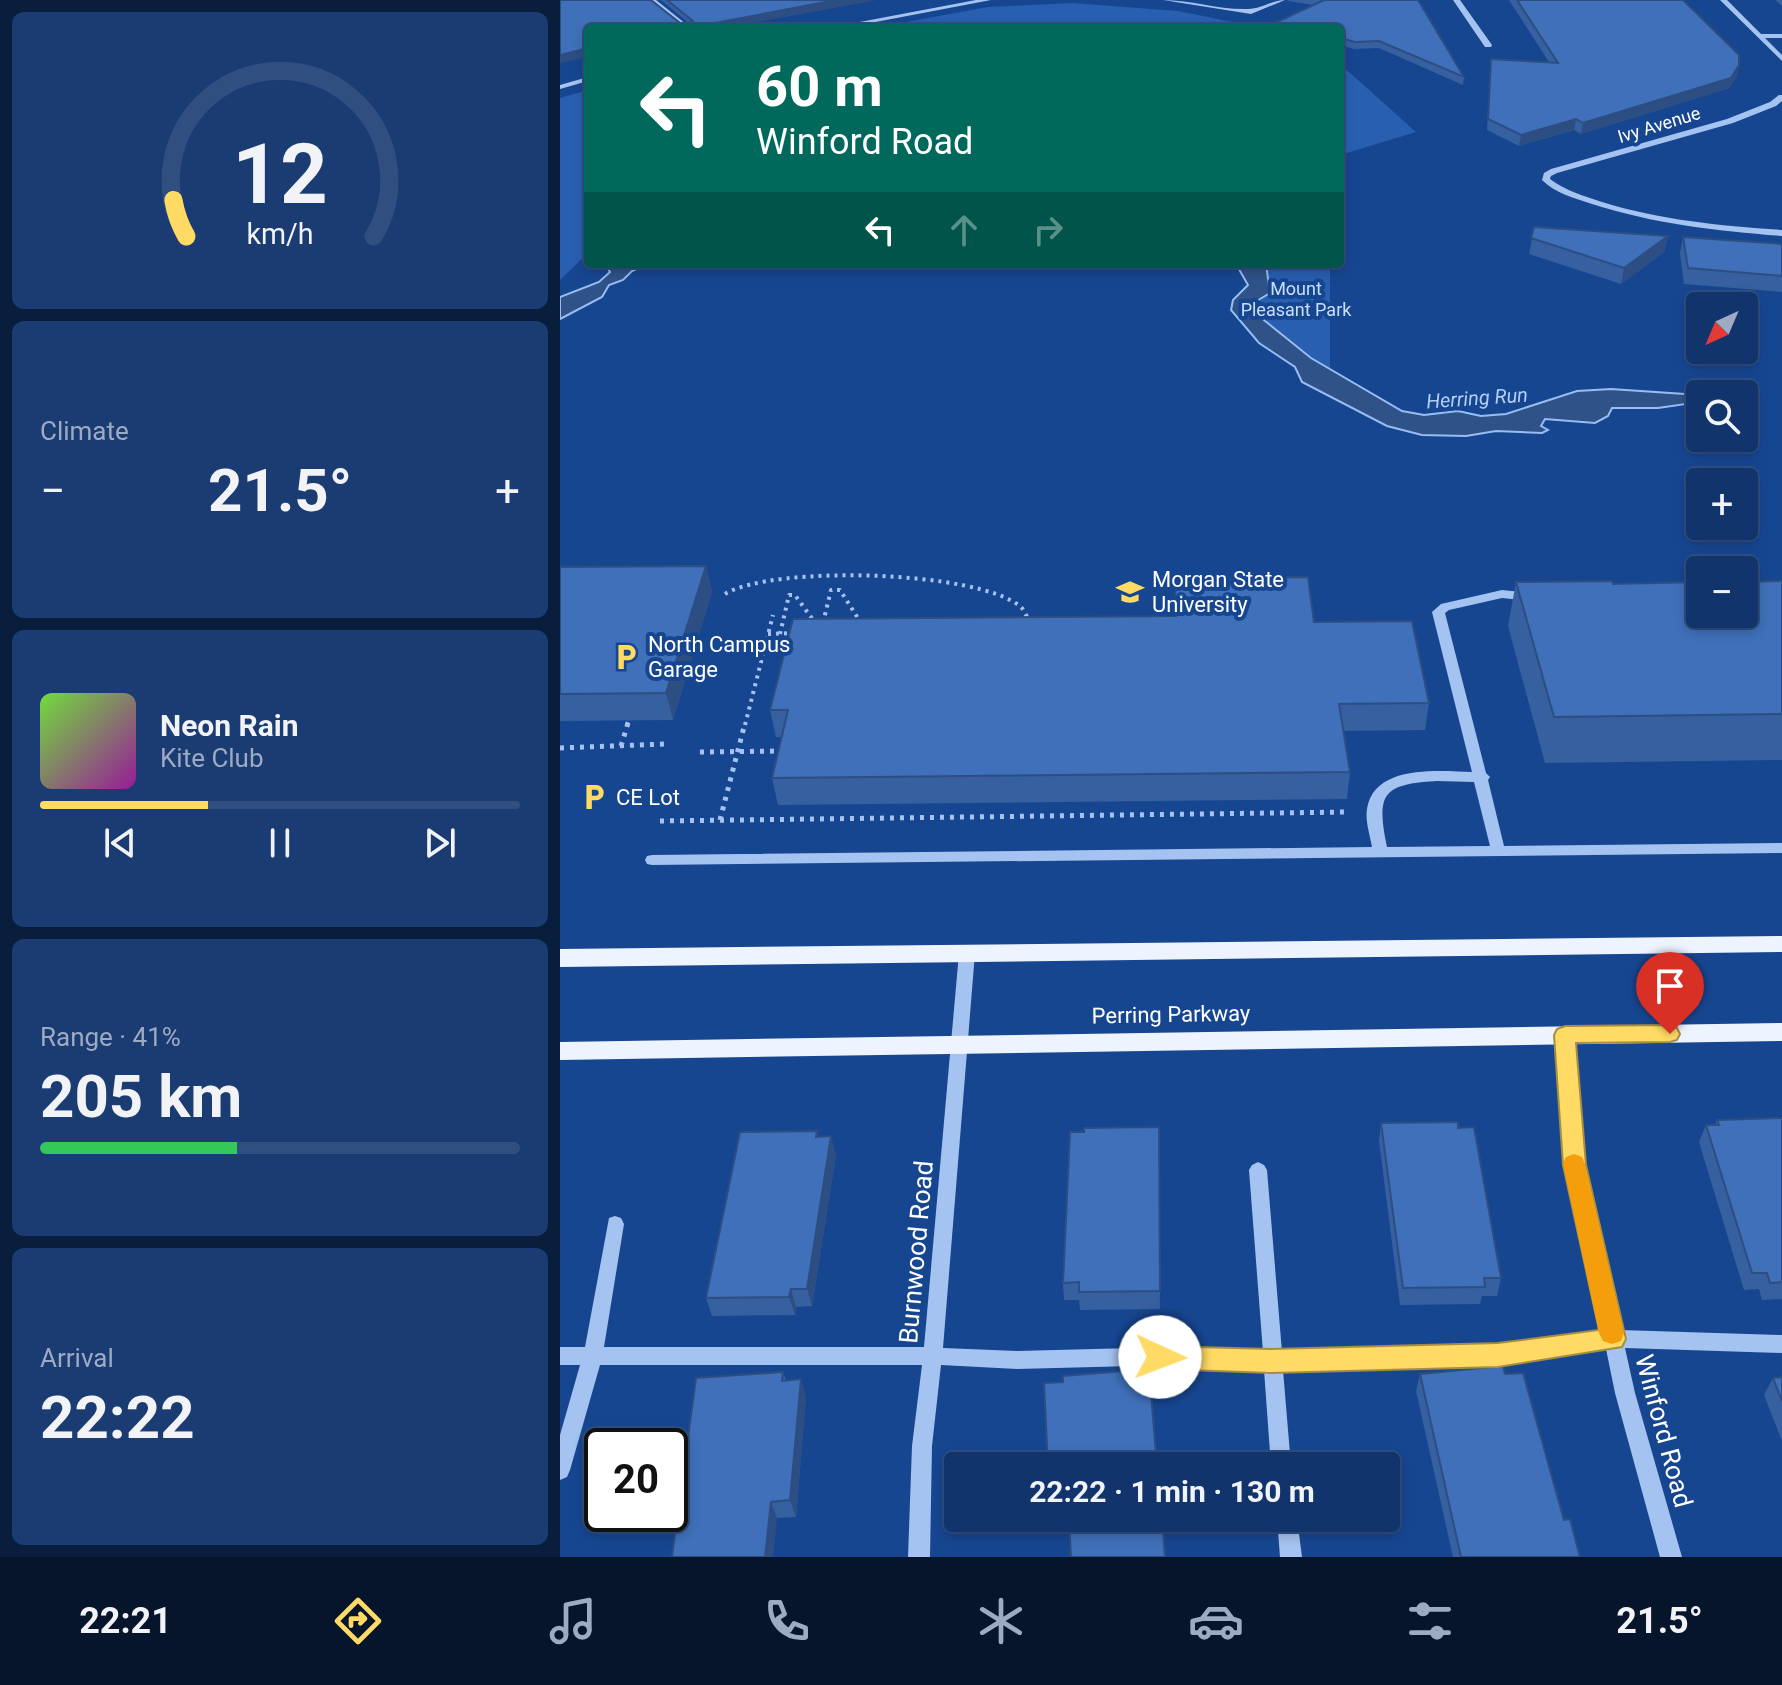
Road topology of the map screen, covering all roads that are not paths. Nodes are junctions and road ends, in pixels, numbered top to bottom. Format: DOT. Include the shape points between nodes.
graph roads {
  1 [pos="652,0"];
  2 [pos="988,0"];
  3 [pos="1166,0"];
  4 [pos="1282,0"];
  5 [pos="1456,0"];
  6 [pos="1723,0"];
  7 [pos="682,24"];
  8 [pos="852,24"];
  9 [pos="1760,36"];
  10 [pos="1782,36"];
  11 [pos="1488,45"];
  12 [pos="1782,59"];
  13 [pos="584,80"];
  14 [pos="560,87"];
  15 [pos="1782,97"];
  16 [pos="1782,233"];
  17 [pos="1548,599"];
  18 [pos="1483,777"];
  19 [pos="1782,848"];
  20 [pos="1380,851"];
  21 [pos="1498,851"];
  22 [pos="652,860"];
  23 [pos="1782,944"];
  24 [pos="967,953"];
  25 [pos="560,958"];
  26 [pos="1782,1032"];
  27 [pos="1565,1035"];
  28 [pos="961,1043"];
  29 [pos="560,1051"];
  30 [pos="1258,1170"];
  31 [pos="615,1224"];
  32 [pos="1613,1339"];
  33 [pos="1782,1344"];
  34 [pos="593,1355"];
  35 [pos="560,1356"];
  36 [pos="932,1356"];
  37 [pos="1271,1361"];
  38 [pos="1280,1452"];
  39 [pos="560,1470"];
  40 [pos="1288,1532"];
  41 [pos="919,1557"];
  42 [pos="1291,1557"];
  43 [pos="1671,1557"];
  1 -- 7 [label="street"];
  2 -- 8 [label="street"];
  3 -- 4 [label="street" via="1251,12"];
  5 -- 11 [label="street"];
  6 -- 9 [label="street"];
  9 -- 10 [label="street"];
  9 -- 12 [label="street"];
  13 -- 14 [label="street"];
  15 -- 16 [label="street, Ivy Avenue" via="1730,121 1554,171 1546,180 1593,201 1663,221"];
  17 -- 18 [label="street" via="1502,594 1438,612 1452,679"];
  18 -- 20 [label="street" via="1410,778 1388,786 1374,805"];
  18 -- 21 [label="street"];
  19 -- 21 [label="street"];
  20 -- 21 [label="street"];
  20 -- 22 [label="street"];
  23 -- 24 [label="main road"];
  24 -- 25 [label="main road"];
  24 -- 28 [label="street, Burnwood Road"];
  26 -- 27 [label="main road, Perring Parkway"];
  27 -- 28 [label="main road, Perring Parkway"];
  27 -- 32 [label="street, Winford Road" via="1574,1165"];
  28 -- 29 [label="main road, Perring Parkway"];
  28 -- 36 [label="street, Burnwood Road"];
  30 -- 37 [label="street"];
  31 -- 34 [label="street"];
  32 -- 33 [label="street"];
  32 -- 37 [label="street" via="1498,1355"];
  32 -- 43 [label="street, Winford Road"];
  34 -- 35 [label="street"];
  34 -- 36 [label="street"];
  34 -- 39 [label="street"];
  36 -- 37 [label="street"];
  36 -- 41 [label="street, Burnwood Road" via="922,1446"];
  37 -- 38 [label="street"];
  40 -- 42 [label="street"];
}
